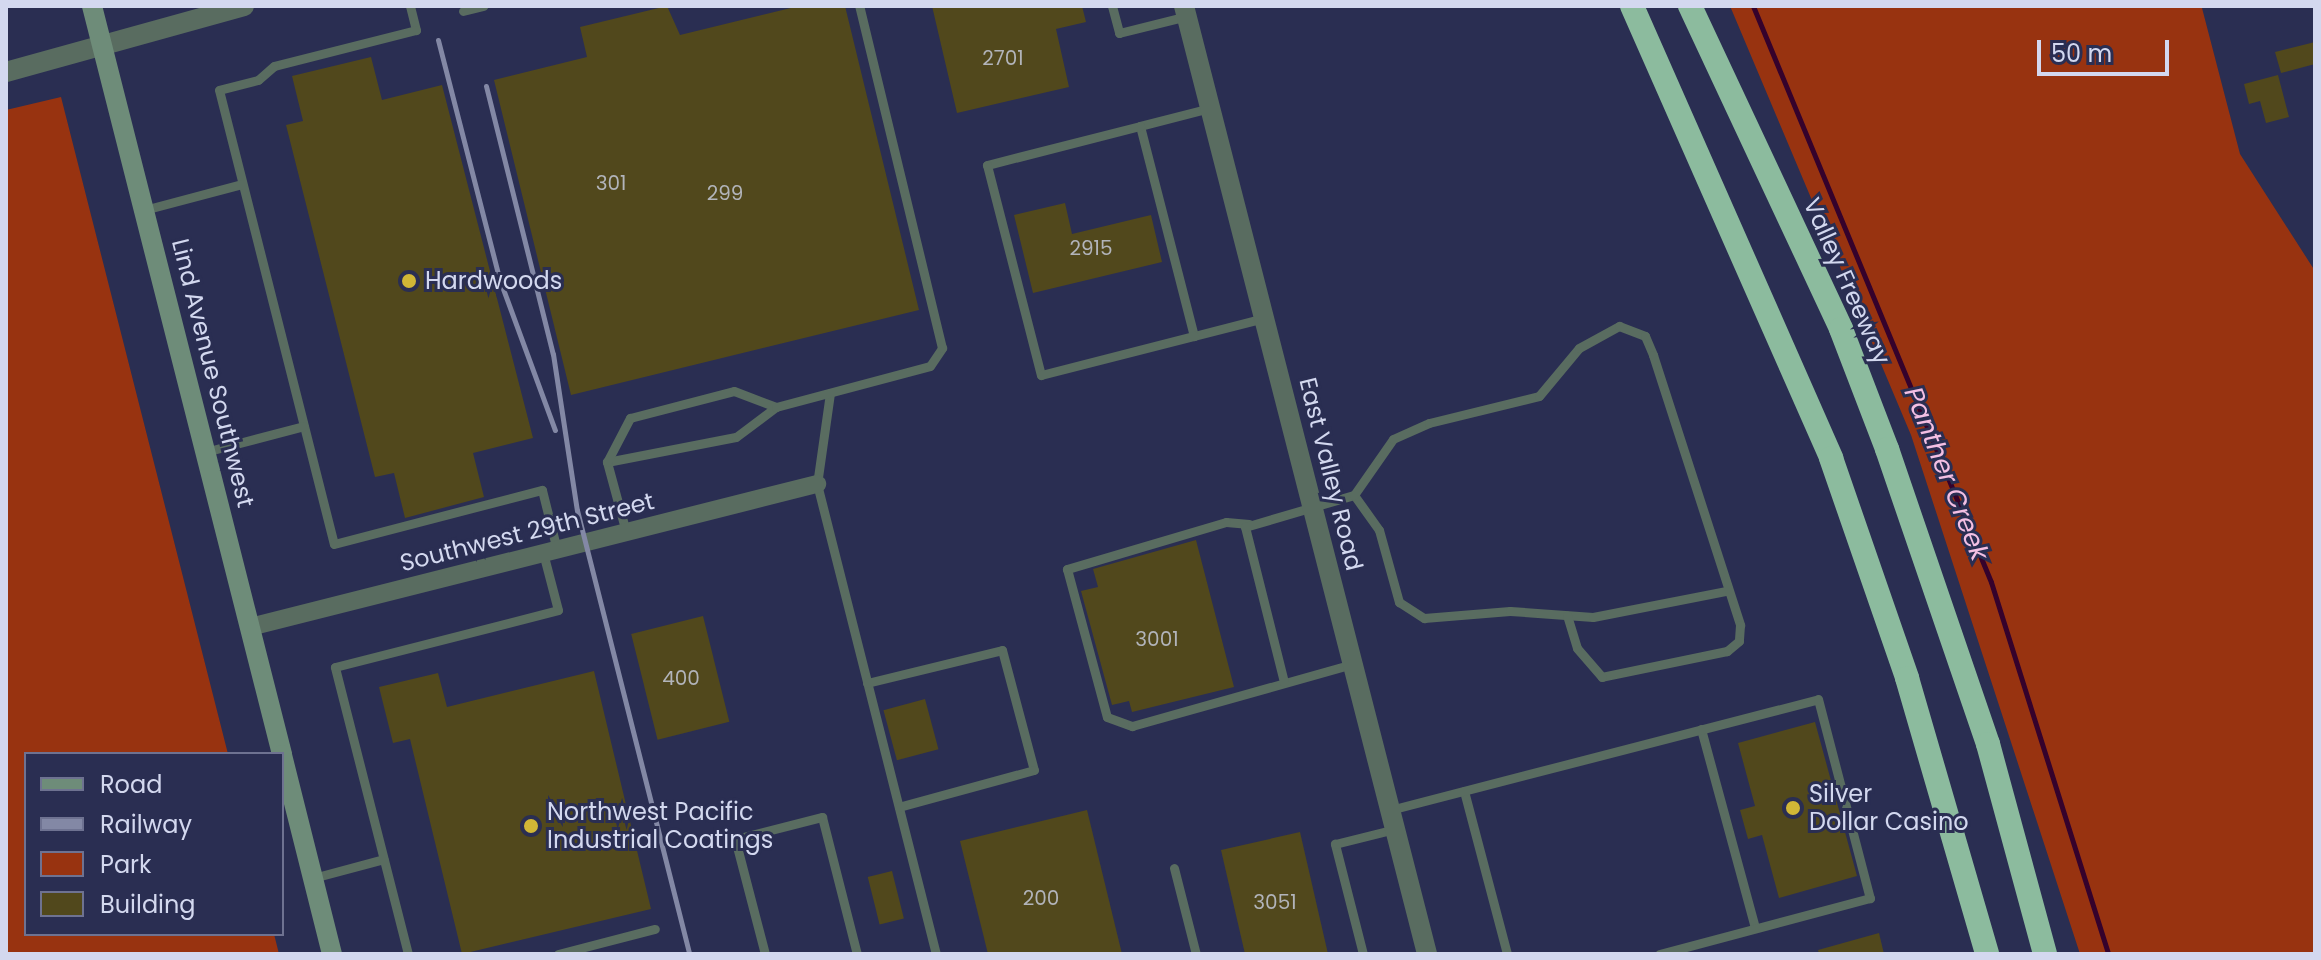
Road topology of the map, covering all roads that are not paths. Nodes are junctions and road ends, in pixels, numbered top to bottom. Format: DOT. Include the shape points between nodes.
graph roads {
  1 [pos="92,6"];
  2 [pos="244,6"];
  3 [pos="410,6"];
  4 [pos="483,6"];
  5 [pos="859,6"];
  6 [pos="1112,6"];
  7 [pos="1632,6"];
  8 [pos="1690,6"];
  9 [pos="463,11"];
  10 [pos="1185,11"];
  11 [pos="103,46"];
  12 [pos="6,72"];
  13 [pos="1210,108"];
  14 [pos="1140,126"];
  15 [pos="242,184"];
  16 [pos="144,210"];
  17 [pos="1824,302"];
  18 [pos="1264,318"];
  19 [pos="1194,336"];
  20 [pos="830,393"];
  21 [pos="776,407"];
  22 [pos="304,426"];
  23 [pos="205,452"];
  24 [pos="607,462"];
  25 [pos="817,484"];
  26 [pos="1354,495"];
  27 [pos="1314,511"];
  28 [pos="1250,524"];
  29 [pos="626,532"];
  30 [pos="550,552"];
  31 [pos="1726,591"];
  32 [pos="1567,615"];
  33 [pos="250,627"];
  34 [pos="1353,664"];
  35 [pos="1284,682"];
  36 [pos="867,683"];
  37 [pos="1701,729"];
  38 [pos="281,752"];
  39 [pos="284,762"];
  40 [pos="1464,791"];
  41 [pos="899,807"];
  42 [pos="1393,819"];
  43 [pos="384,859"];
  44 [pos="1174,868"];
  45 [pos="313,878"];
  46 [pos="1755,928"];
  47 [pos="655,929"];
  48 [pos="332,954"];
  49 [pos="408,954"];
  50 [pos="558,954"];
  51 [pos="765,954"];
  52 [pos="857,954"];
  53 [pos="936,954"];
  54 [pos="1196,954"];
  55 [pos="1363,954"];
  56 [pos="1427,954"];
  57 [pos="1507,954"];
  58 [pos="1659,954"];
  59 [pos="1987,954"];
  60 [pos="2031,954"];
  61 [pos="2045,954"];
  1 -- 11 [label="main road, Lind Avenue Southwest"];
  2 -- 11 [label="street"];
  3 -- 15 [label="lane" via="416,30 274,66 258,80 219,90"];
  4 -- 9 [label="lane"];
  5 -- 20 [label="lane" via="942,348 930,366"];
  6 -- 10 [label="lane" via="1119,33"];
  7 -- 59 [label="highway" via="1831,458 1907,678"];
  8 -- 17 [label="highway, Valley Freeway"];
  10 -- 13 [label="street, East Valley Road"];
  11 -- 12 [label="street"];
  11 -- 16 [label="main road, Lind Avenue Southwest"];
  13 -- 14 [label="lane"];
  13 -- 18 [label="street, East Valley Road"];
  14 -- 19 [label="lane"];
  14 -- 19 [label="lane" via="987,165 1041,375"];
  15 -- 16 [label="lane"];
  15 -- 22 [label="lane"];
  16 -- 23 [label="main road, Lind Avenue Southwest"];
  17 -- 60 [label="highway" via="1830,343 1968,729"];
  17 -- 61 [label="highway, Valley Freeway" via="1858,372 1938,590"];
  18 -- 19 [label="lane"];
  18 -- 27 [label="street, East Valley Road"];
  20 -- 21 [label="lane"];
  20 -- 25 [label="lane"];
  21 -- 24 [label="lane" via="736,437"];
  21 -- 24 [label="lane" via="734,391 630,418"];
  22 -- 23 [label="lane"];
  22 -- 30 [label="lane" via="334,544 542,490"];
  23 -- 33 [label="main road, Lind Avenue Southwest"];
  24 -- 29 [label="lane"];
  25 -- 29 [label="street, Southwest 29th Street"];
  25 -- 36 [label="lane"];
  26 -- 27 [label="lane"];
  26 -- 31 [label="lane" via="1393,439 1539,396 1579,348 1619,326 1645,336 1653,355"];
  26 -- 32 [label="lane" via="1379,530 1399,602 1412,613"];
  27 -- 28 [label="lane"];
  27 -- 34 [label="street, East Valley Road"];
  28 -- 35 [label="lane" via="1244,535"];
  28 -- 35 [label="lane" via="1226,522 1067,569 1102,710 1115,722 1132,726"];
  29 -- 30 [label="street, Southwest 29th Street"];
  30 -- 33 [label="street, Southwest 29th Street"];
  30 -- 43 [label="lane" via="558,610 335,667"];
  31 -- 32 [label="lane"];
  31 -- 32 [label="lane" via="1739,641 1617,678 1590,669"];
  33 -- 38 [label="main road, Lind Avenue Southwest"];
  34 -- 35 [label="lane"];
  34 -- 42 [label="street, East Valley Road"];
  36 -- 41 [label="lane"];
  36 -- 41 [label="lane" via="1002,650 1034,770"];
  37 -- 40 [label="lane"];
  37 -- 46 [label="lane"];
  37 -- 46 [label="lane" via="1818,699 1870,898"];
  39 -- 45 [label="main road, Lind Avenue Southwest"];
  40 -- 42 [label="lane"];
  40 -- 57 [label="lane"];
  41 -- 53 [label="lane"];
  42 -- 55 [label="lane" via="1335,844"];
  42 -- 56 [label="street, East Valley Road"];
  43 -- 45 [label="lane"];
  43 -- 49 [label="lane"];
  44 -- 54 [label="lane"];
  45 -- 48 [label="main road, Lind Avenue Southwest"];
  46 -- 58 [label="lane"];
  47 -- 50 [label="lane"];
  51 -- 52 [label="lane" via="735,839 822,817"];
}
